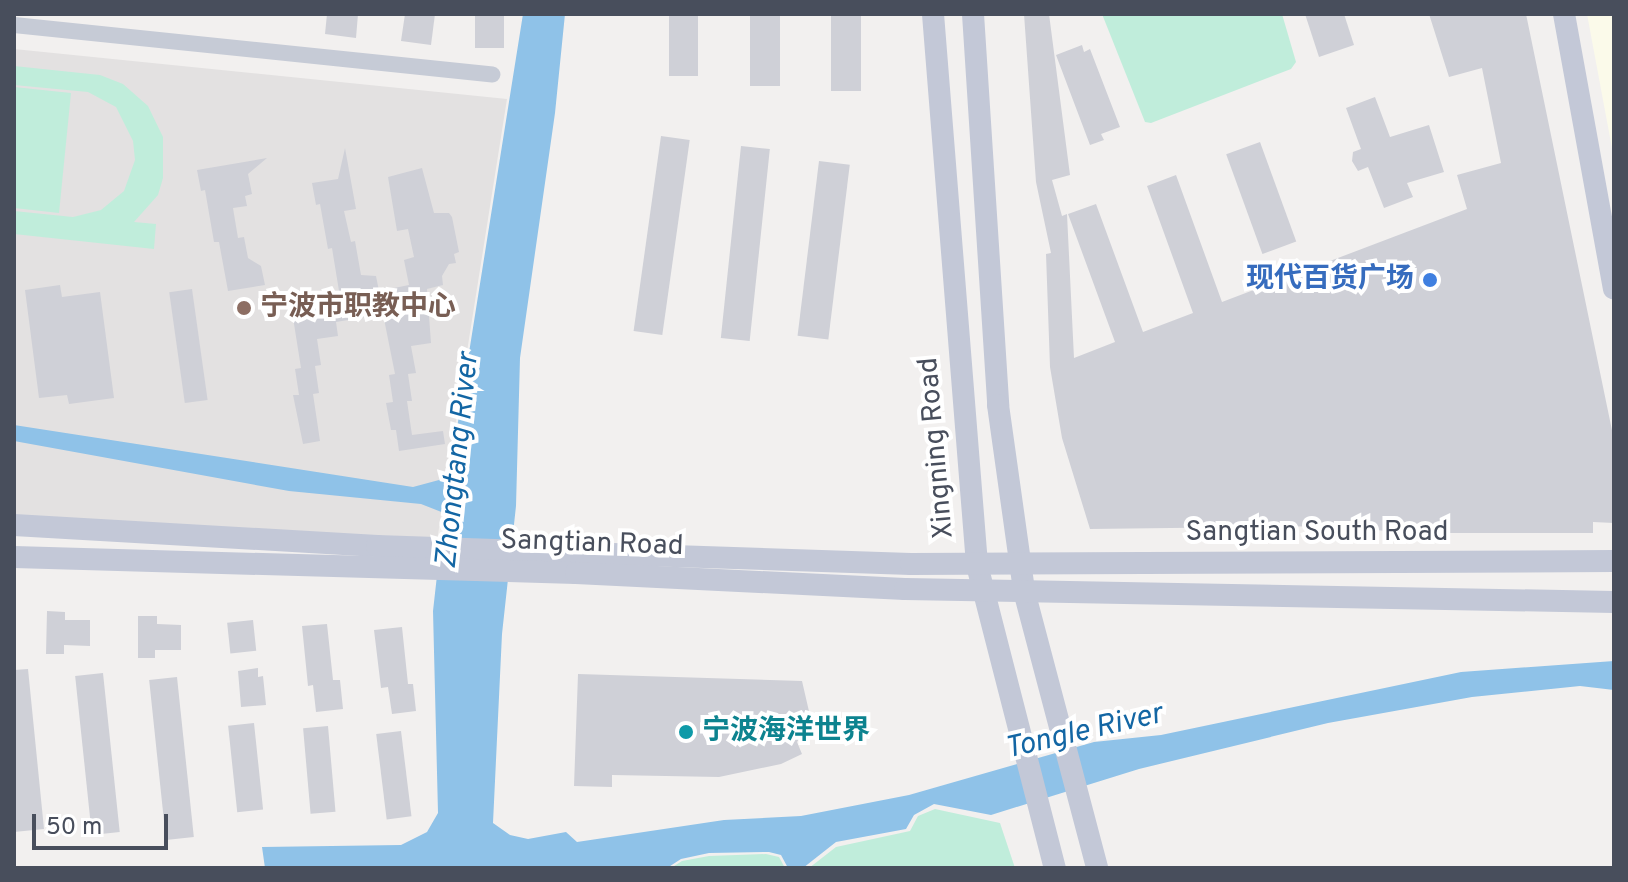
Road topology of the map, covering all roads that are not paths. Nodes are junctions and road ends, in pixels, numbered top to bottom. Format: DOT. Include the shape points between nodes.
graph roads {
  1 [pos="933,14"];
  2 [pos="973,14"];
  3 [pos="1564,14"];
  4 [pos="14,25"];
  5 [pos="492,74"];
  6 [pos="1614,288"];
  7 [pos="14,525"];
  8 [pos="14,557"];
  9 [pos="375,557"];
  10 [pos="1614,561"];
  11 [pos="977,565"];
  12 [pos="1020,565"];
  13 [pos="981,590"];
  14 [pos="1024,591"];
  15 [pos="1614,602"];
  16 [pos="1055,868"];
  17 [pos="1097,868"];
  1 -- 11 [label="main road, Xingning Road"];
  2 -- 12 [label="main road" via="998,405"];
  3 -- 6 [label="main road"];
  4 -- 5 [label="street"];
  7 -- 9 [label="main road, Sangtian Road"];
  8 -- 9 [label="main road, Sangtian Road"];
  9 -- 11 [label="main road, Sangtian Road" via="583,551"];
  9 -- 13 [label="main road, Sangtian Road" via="576,573"];
  10 -- 12 [label="main road, Sangtian South Road"];
  11 -- 12 [label="main road, Sangtian Road"];
  11 -- 13 [label="main road, Xingning Road"];
  12 -- 14 [label="main road"];
  13 -- 14 [label="main road, Sangtian Road"];
  13 -- 16 [label="main road, Xingning Road"];
  14 -- 15 [label="main road"];
  14 -- 17 [label="main road"];
}
